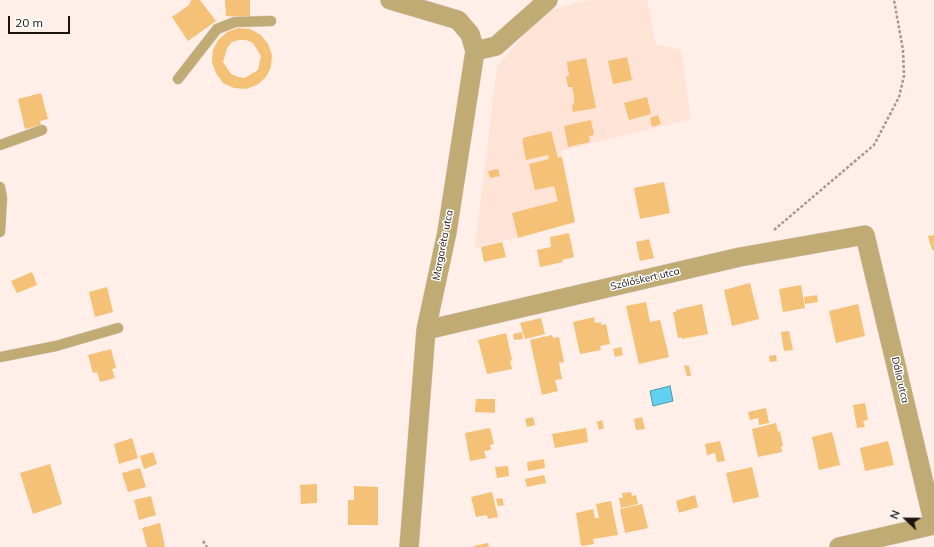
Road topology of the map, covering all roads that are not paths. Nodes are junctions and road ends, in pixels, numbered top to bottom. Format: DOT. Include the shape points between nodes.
graph roads {
  1 [pos="390,0"];
  2 [pos="548,0"];
  3 [pos="271,21"];
  4 [pos="475,51"];
  5 [pos="178,78"];
  6 [pos="42,130"];
  7 [pos="0,145"];
  8 [pos="0,188"];
  9 [pos="0,232"];
  10 [pos="865,235"];
  11 [pos="118,328"];
  12 [pos="426,330"];
  13 [pos="0,357"];
  14 [pos="934,525"];
  15 [pos="409,547"];
  16 [pos="839,547"];
  1 -- 4 [label="street, Margaréta utca" via="458,20 470,34"];
  2 -- 4 [label="street" via="496,46"];
  3 -- 5 [label="lane" via="235,22 217,29"];
  4 -- 12 [label="street, Margaréta utca" via="447,232"];
  6 -- 7 [label="lane"];
  8 -- 9 [label="lane"];
  10 -- 12 [label="street, Szőlőskert utca" via="740,257"];
  10 -- 14 [label="street, Dália utca"];
  11 -- 13 [label="lane" via="56,346"];
  12 -- 15 [label="street, Margaréta utca"];
  14 -- 16 [label="street"];
}
